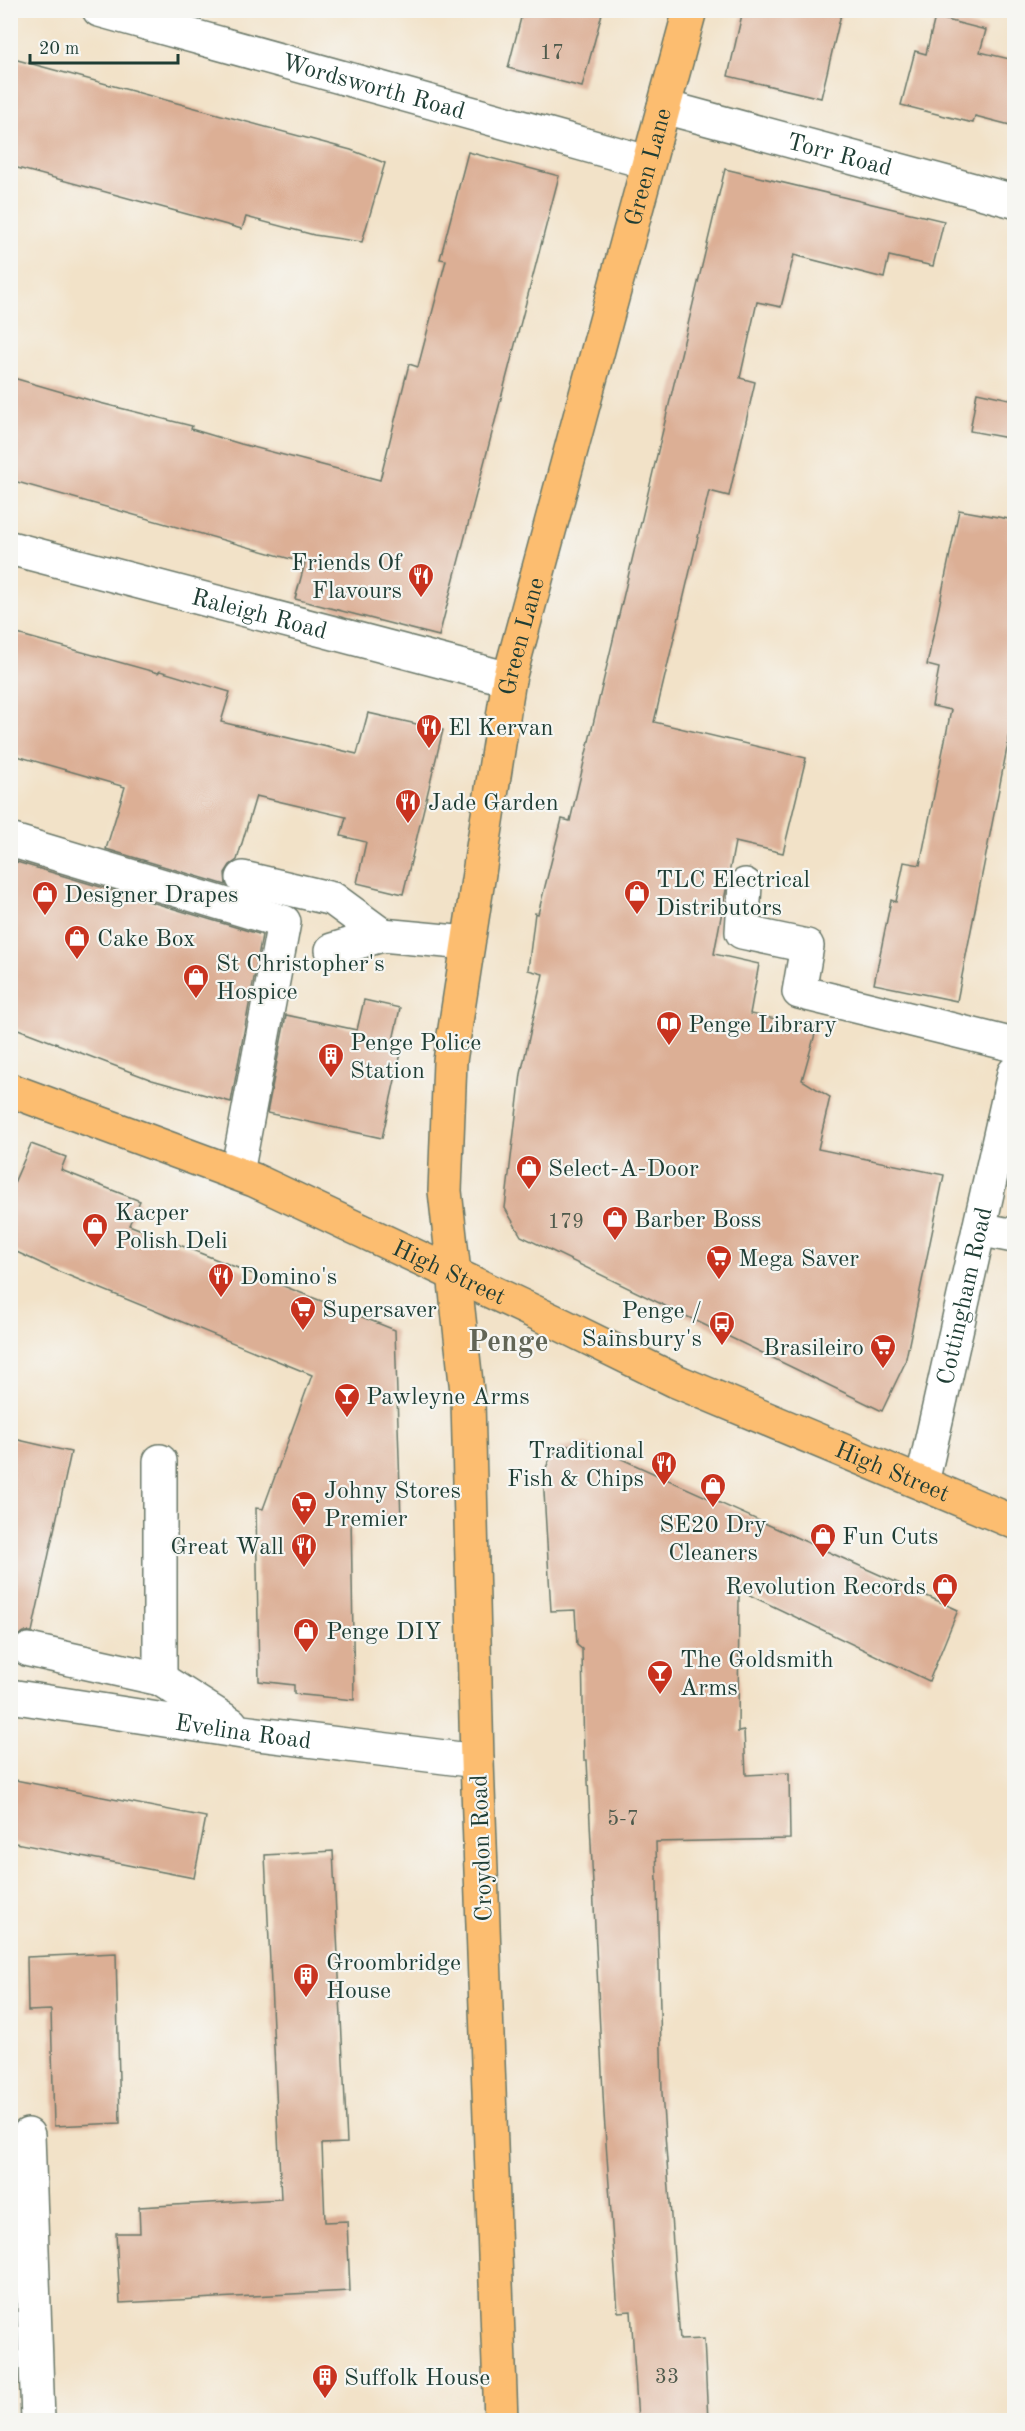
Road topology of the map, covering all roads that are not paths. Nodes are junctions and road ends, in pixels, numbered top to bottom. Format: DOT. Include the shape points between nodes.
graph roads {
  1 [pos="99,10"];
  2 [pos="690,10"];
  3 [pos="664,107"];
  4 [pos="647,162"];
  5 [pos="1014,201"];
  6 [pos="10,548"];
  7 [pos="509,679"];
  8 [pos="10,840"];
  9 [pos="243,878"];
  10 [pos="745,885"];
  11 [pos="382,935"];
  12 [pos="467,943"];
  13 [pos="332,950"];
  14 [pos="1014,1045"];
  15 [pos="1014,1073"];
  16 [pos="10,1090"];
  17 [pos="237,1173"];
  18 [pos="979,1229"];
  19 [pos="1014,1236"];
  20 [pos="456,1276"];
  21 [pos="160,1461"];
  22 [pos="921,1483"];
  23 [pos="1014,1522"];
  24 [pos="28,1650"];
  25 [pos="160,1679"];
  26 [pos="10,1696"];
  27 [pos="242,1732"];
  28 [pos="477,1761"];
  29 [pos="28,2135"];
  30 [pos="38,2421"];
  31 [pos="501,2421"];
  1 -- 4 [label="street, Wordsworth Road"];
  2 -- 3 [label="main road, Green Lane"];
  3 -- 4 [label="main road, Green Lane"];
  3 -- 5 [label="street, Torr Road"];
  4 -- 7 [label="main road, Green Lane"];
  6 -- 7 [label="street, Raleigh Road"];
  7 -- 12 [label="main road, Green Lane"];
  8 -- 17 [label="street" via="284,922"];
  9 -- 11 [label="street" via="286,875 333,899"];
  10 -- 14 [label="street" via="742,932 807,946 800,992"];
  11 -- 12 [label="street"];
  11 -- 13 [label="street"];
  12 -- 20 [label="main road, Green Lane" via="450,1061 445,1191"];
  15 -- 18 [label="street, Cottingham Road"];
  16 -- 17 [label="main road, High Street"];
  17 -- 20 [label="main road, High Street"];
  18 -- 19 [label="street"];
  18 -- 22 [label="street, Cottingham Road"];
  20 -- 22 [label="main road, High Street" via="676,1381"];
  20 -- 28 [label="main road, Croydon Road" via="468,1401"];
  21 -- 25 [label="street"];
  22 -- 23 [label="main road, High Street"];
  24 -- 25 [label="street"];
  25 -- 27 [label="street"];
  26 -- 27 [label="street, Evelina Road"];
  27 -- 28 [label="street, Evelina Road"];
  28 -- 31 [label="main road, Croydon Road"];
  29 -- 30 [label="street"];
}
